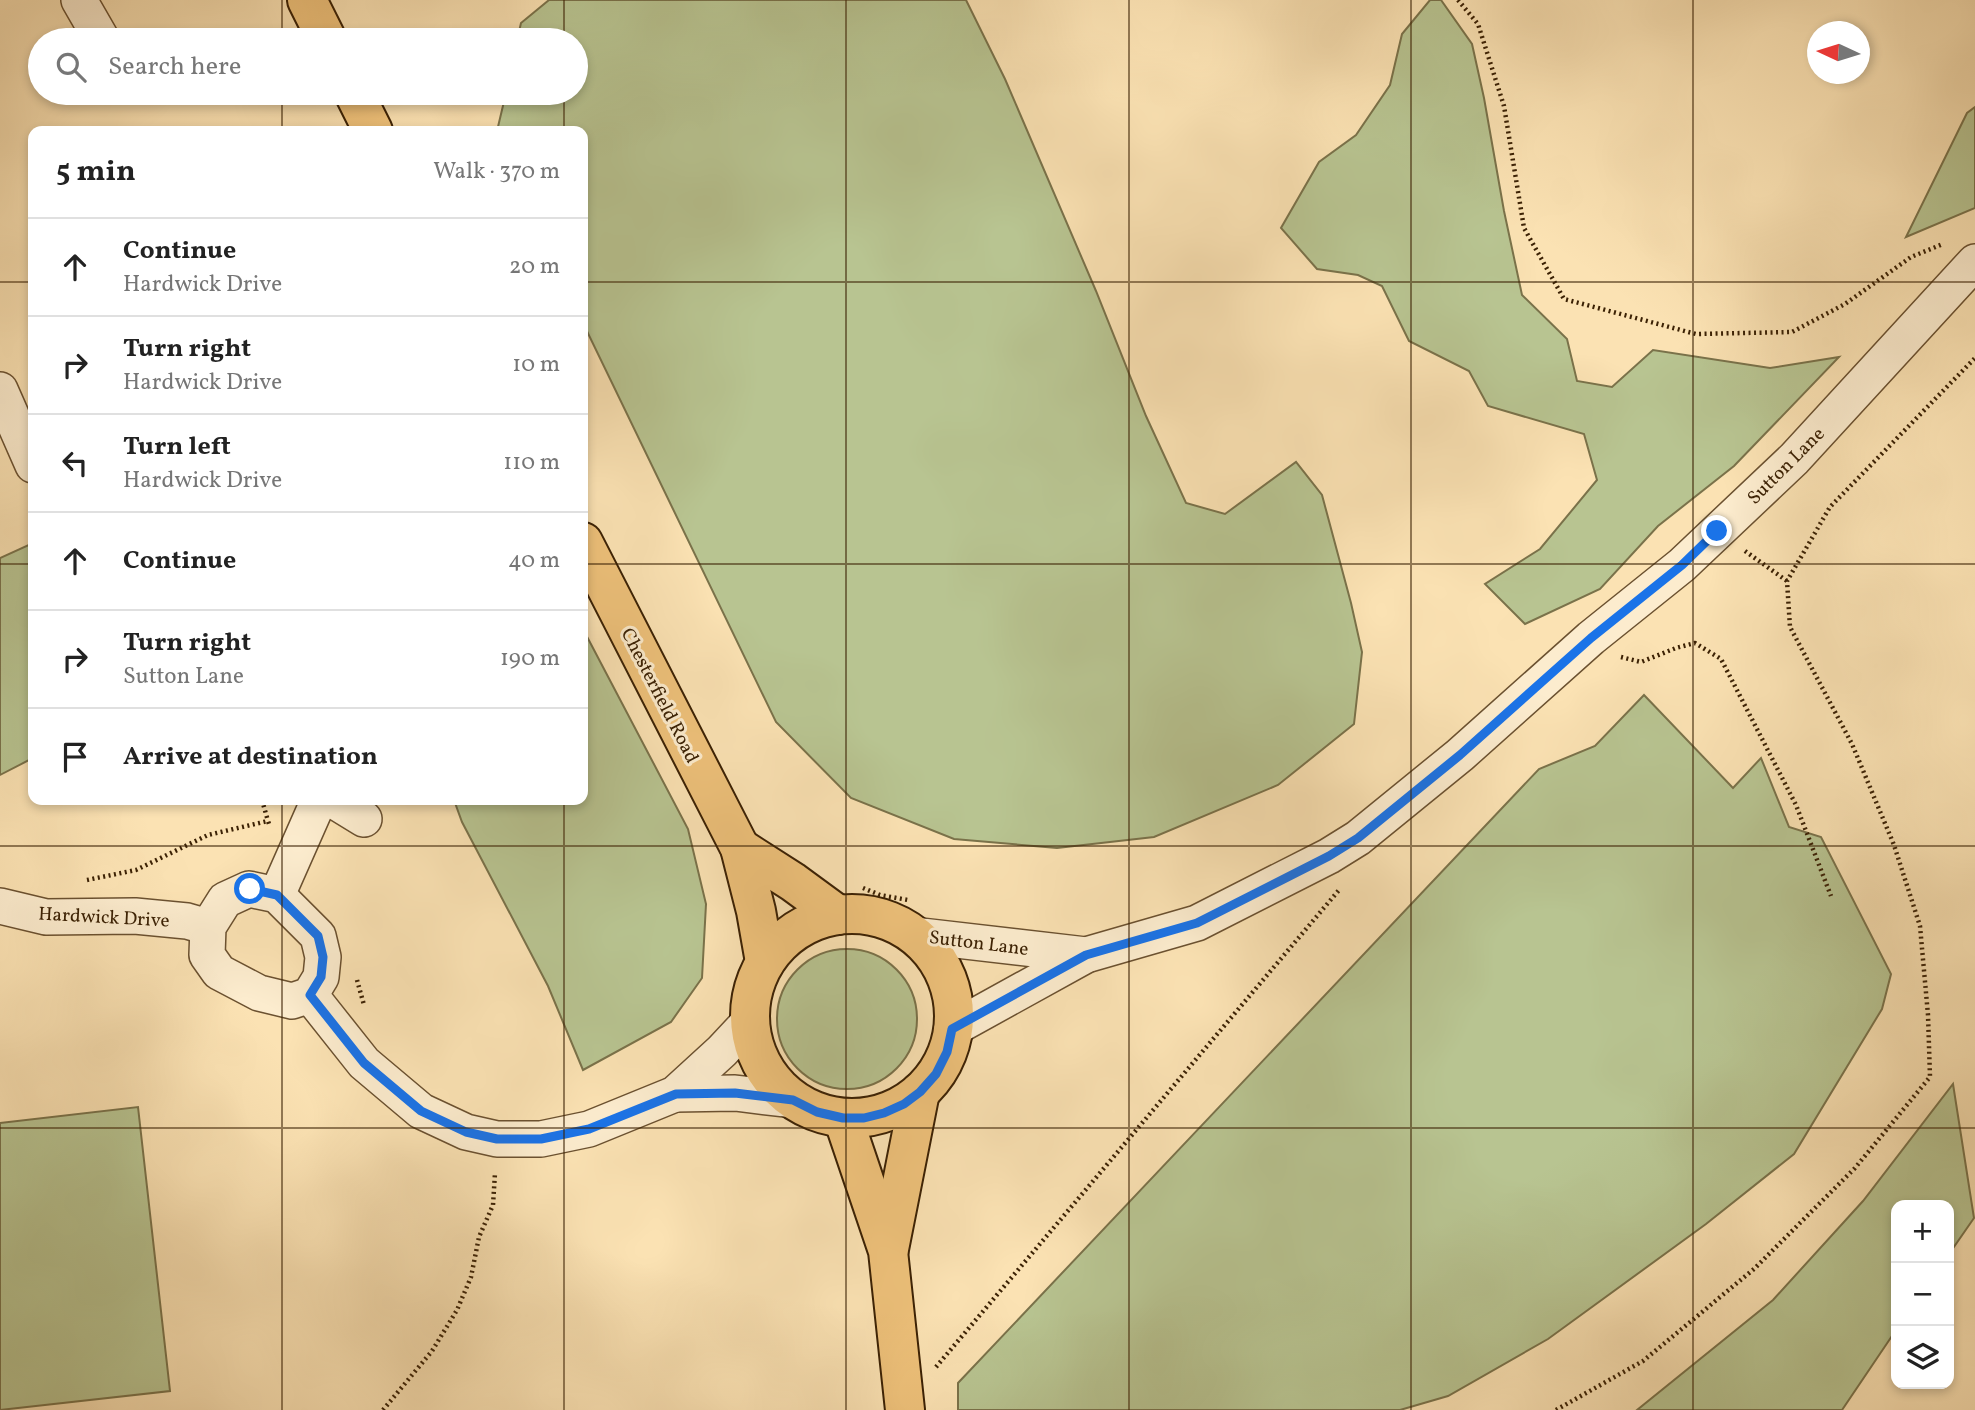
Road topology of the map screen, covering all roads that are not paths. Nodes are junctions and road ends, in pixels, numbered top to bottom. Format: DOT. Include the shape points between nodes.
graph roads {
  1 [pos="79,0"];
  2 [pos="307,0"];
  3 [pos="95,28"];
  4 [pos="321,28"];
  5 [pos="360,105"];
  6 [pos="370,126"];
  7 [pos="1962,252"];
  8 [pos="0,390"];
  9 [pos="28,454"];
  10 [pos="588,552"];
  11 [pos="317,805"];
  12 [pos="341,805"];
  13 [pos="364,820"];
  14 [pos="740,848"];
  15 [pos="277,895"];
  16 [pos="0,906"];
  17 [pos="838,915"];
  18 [pos="208,927"];
  19 [pos="913,935"];
  20 [pos="1086,955"];
  21 [pos="765,962"];
  22 [pos="310,995"];
  23 [pos="750,1021"];
  24 [pos="952,1029"];
  25 [pos="920,1092"];
  26 [pos="676,1094"];
  27 [pos="793,1100"];
  28 [pos="843,1118"];
  29 [pos="888,1251"];
  30 [pos="904,1408"];
  1 -- 3 [label="street"];
  2 -- 4 [label="main road"];
  5 -- 6 [label="main road"];
  7 -- 20 [label="street, Sutton Lane" via="1794,459 1682,565 1358,838 1197,923"];
  8 -- 9 [label="street"];
  10 -- 14 [label="main road, Chesterfield Road"];
  11 -- 15 [label="street"];
  12 -- 13 [label="street"];
  14 -- 17 [label="main road"];
  14 -- 21 [label="main road, Chesterfield Road"];
  15 -- 18 [label="street" via="250,889 225,900"];
  15 -- 22 [label="street" via="318,936 321,977"];
  16 -- 18 [label="street, Hardwick Drive" via="46,917 135,916"];
  17 -- 19 [label="main road" via="865,915"];
  17 -- 21 [label="main road" via="810,923 784,939"];
  18 -- 22 [label="street" via="207,955 219,972 259,993 292,1001"];
  19 -- 20 [label="street, Sutton Lane"];
  19 -- 24 [label="main road" via="932,953 946,976 953,1002"];
  20 -- 24 [label="street, Sutton Lane"];
  21 -- 23 [label="main road" via="753,990"];
  22 -- 26 [label="street" via="364,1063 421,1111 466,1132 497,1139 541,1139 589,1129"];
  23 -- 26 [label="street"];
  23 -- 27 [label="main road" via="762,1065"];
  24 -- 25 [label="main road" via="936,1074"];
  25 -- 28 [label="main road" via="884,1113"];
  25 -- 29 [label="main road"];
  26 -- 27 [label="street" via="735,1093"];
  27 -- 28 [label="main road"];
  28 -- 29 [label="main road"];
  29 -- 30 [label="main road"];
}
